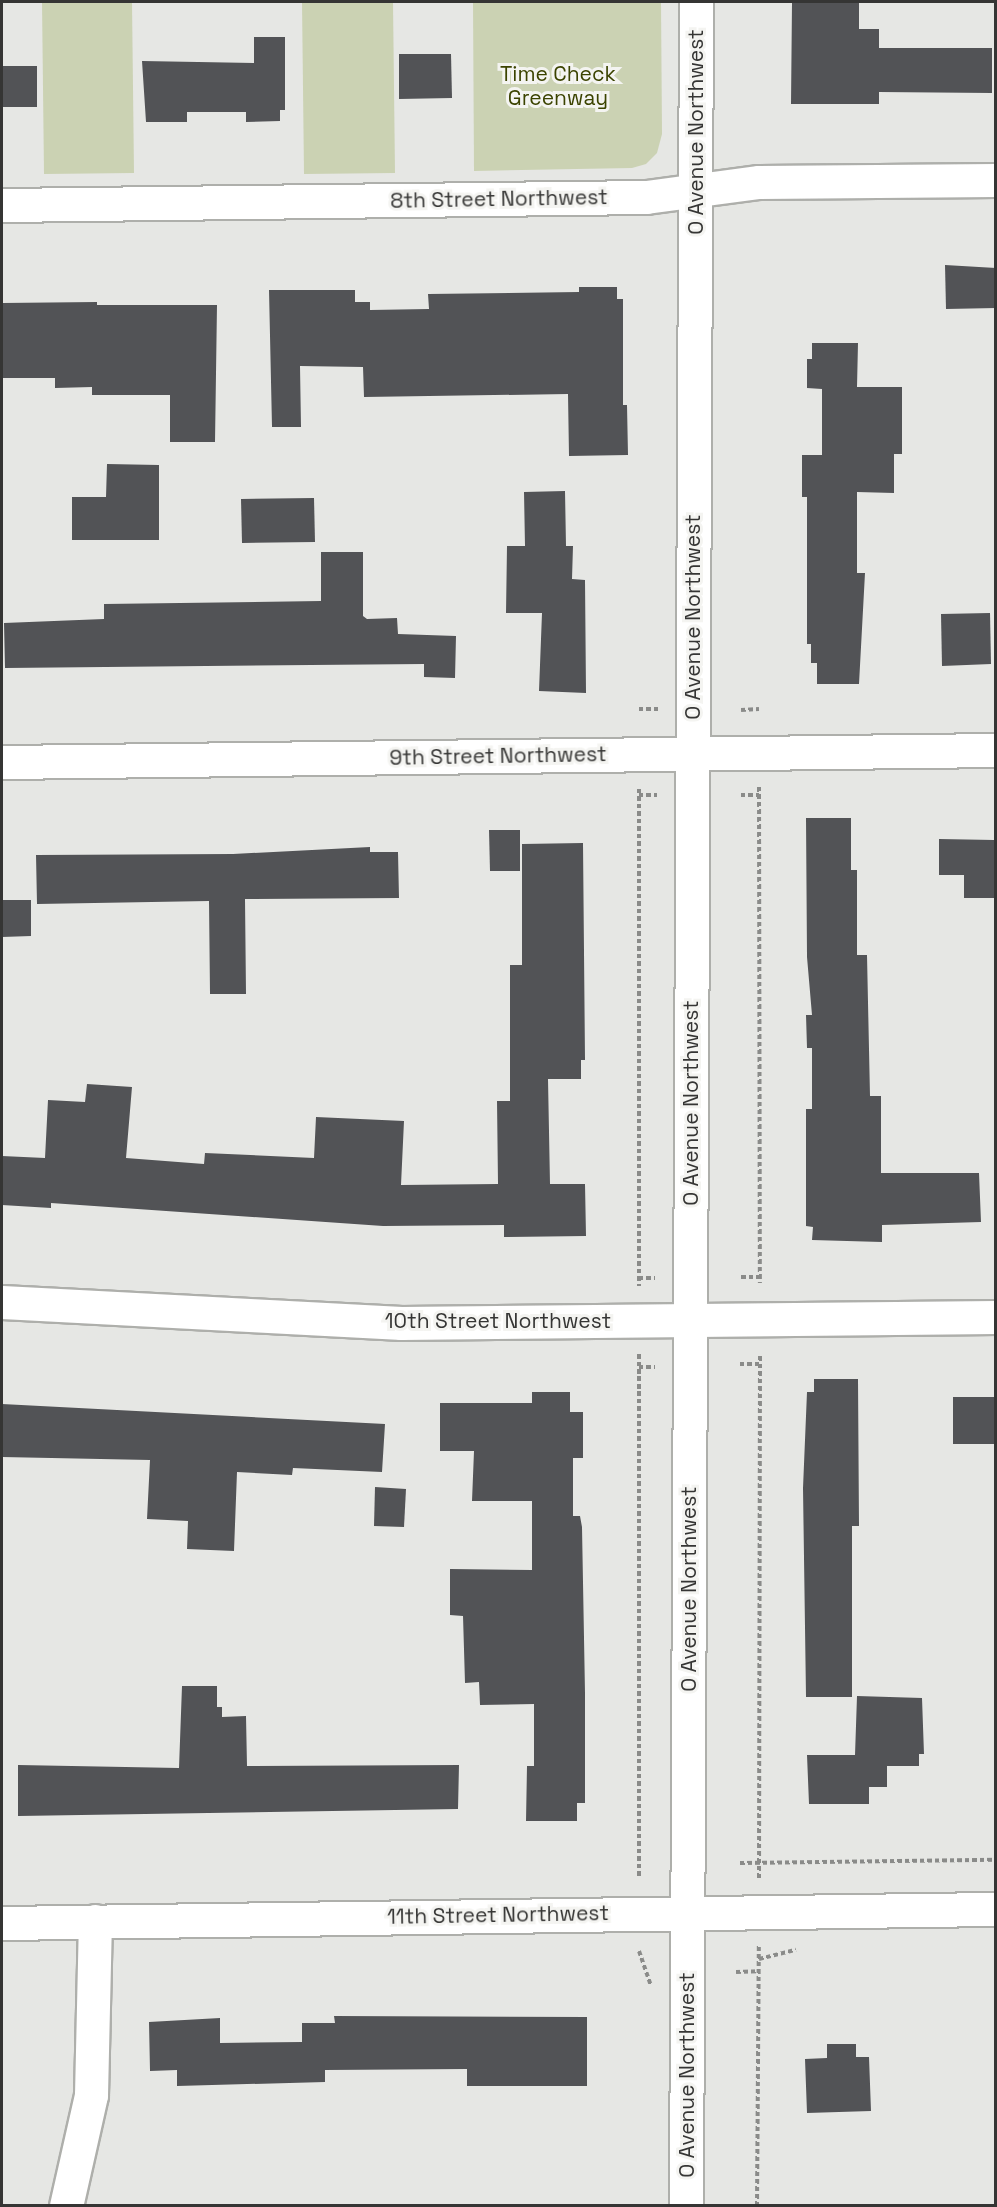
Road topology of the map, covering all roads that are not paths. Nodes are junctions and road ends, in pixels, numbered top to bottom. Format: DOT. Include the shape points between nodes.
graph roads {
  1 [pos="696,2"];
  2 [pos="996,180"];
  3 [pos="696,192"];
  4 [pos="2,205"];
  5 [pos="996,750"];
  6 [pos="693,753"];
  7 [pos="2,762"];
  8 [pos="2,1302"];
  9 [pos="996,1317"];
  10 [pos="690,1320"];
  11 [pos="996,1909"];
  12 [pos="688,1911"];
  13 [pos="95,1921"];
  14 [pos="2,1923"];
  15 [pos="66,2205"];
  16 [pos="686,2205"];
  1 -- 3 [label="street, O Avenue Northwest"];
  2 -- 3 [label="street, 8th Street Northwest" via="759,182"];
  3 -- 4 [label="street, 8th Street Northwest" via="646,197"];
  3 -- 6 [label="street, O Avenue Northwest"];
  5 -- 6 [label="street, 9th Street Northwest"];
  6 -- 7 [label="street, 9th Street Northwest"];
  6 -- 10 [label="street, O Avenue Northwest"];
  8 -- 10 [label="street, 10th Street Northwest" via="401,1323"];
  9 -- 10 [label="street, 10th Street Northwest"];
  10 -- 12 [label="street, O Avenue Northwest"];
  11 -- 12 [label="street, 11th Street Northwest"];
  12 -- 13 [label="street, 11th Street Northwest"];
  12 -- 16 [label="street, O Avenue Northwest"];
  13 -- 14 [label="street, 11th Street Northwest"];
  13 -- 15 [label="street" via="91,2095"];
}
